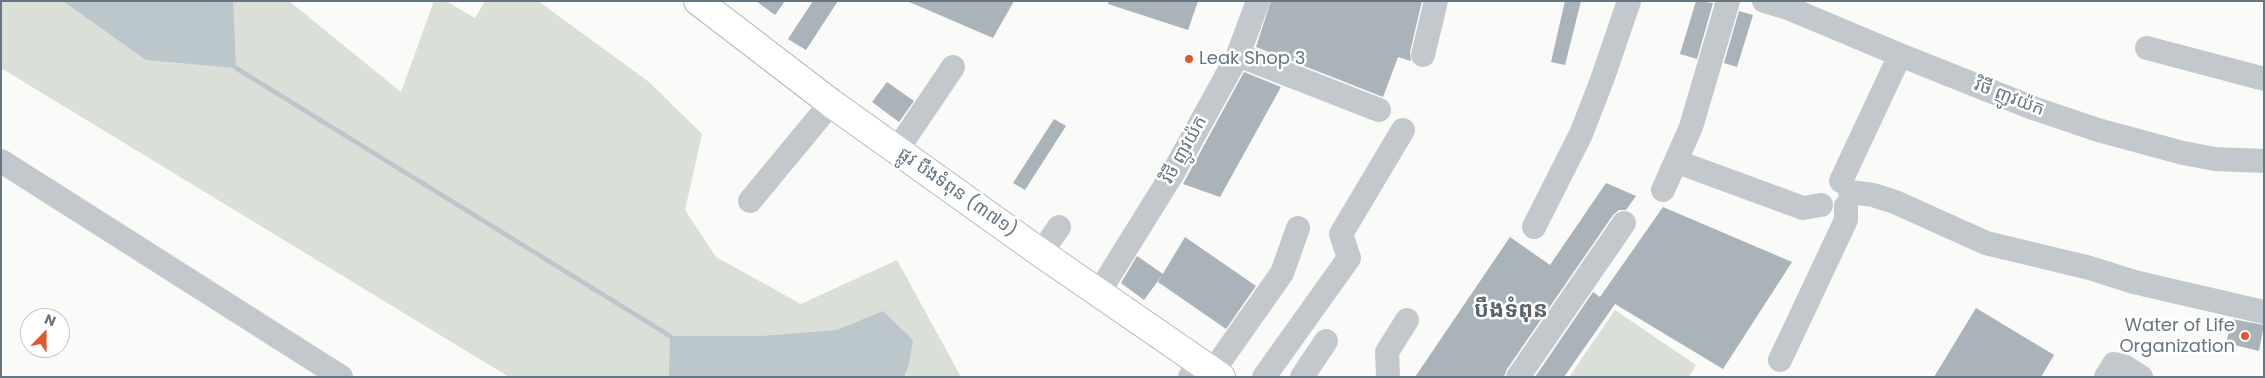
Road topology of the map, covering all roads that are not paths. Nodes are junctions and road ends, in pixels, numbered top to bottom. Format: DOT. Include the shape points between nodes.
graph roads {
  1 [pos="1258,1"];
  2 [pos="1436,1"];
  3 [pos="1628,1"];
  4 [pos="1728,1"];
  5 [pos="1764,1"];
  6 [pos="707,4"];
  7 [pos="1790,4"];
  8 [pos="2147,48"];
  9 [pos="1238,55"];
  10 [pos="1423,55"];
  11 [pos="1900,56"];
  12 [pos="953,67"];
  13 [pos="2264,78"];
  14 [pos="830,103"];
  15 [pos="1379,110"];
  16 [pos="1403,130"];
  17 [pos="897,150"];
  18 [pos="1,161"];
  19 [pos="2264,161"];
  20 [pos="1683,164"];
  21 [pos="1662,190"];
  22 [pos="1846,193"];
  23 [pos="750,201"];
  24 [pos="1624,223"];
  25 [pos="1059,227"];
  26 [pos="1534,227"];
  27 [pos="1298,228"];
  28 [pos="1042,253"];
  29 [pos="1099,292"];
  30 [pos="2264,312"];
  31 [pos="1407,320"];
  32 [pos="1326,341"];
  33 [pos="1780,360"];
  34 [pos="2110,370"];
  35 [pos="1206,372"];
  36 [pos="341,377"];
  37 [pos="1264,377"];
  38 [pos="1302,377"];
  39 [pos="1388,377"];
  40 [pos="1518,377"];
  41 [pos="2141,377"];
  1 -- 9 [label="street, វិថី ញូវយ៉ក"];
  2 -- 10 [label="street"];
  3 -- 26 [label="street" via="1581,134"];
  4 -- 21 [label="street" via="1691,127"];
  5 -- 7 [label="street, វិថី ញូវយ៉ក"];
  6 -- 14 [label="main road, ផ្លូវ បឹងទំពុន (៣៧១)"];
  7 -- 11 [label="street, វិថី ញូវយ៉ក"];
  8 -- 13 [label="street"];
  9 -- 15 [label="street"];
  9 -- 29 [label="street, វិថី ញូវយ៉ក" via="1173,173"];
  11 -- 19 [label="street, វិថី ញូវយ៉ក" via="2033,108 2150,145 2214,159"];
  11 -- 22 [label="street"];
  12 -- 17 [label="street"];
  14 -- 17 [label="main road, ផ្លូវ បឹងទំពុន (៣៧១)"];
  14 -- 23 [label="street"];
  16 -- 37 [label="street" via="1340,234 1349,258"];
  17 -- 28 [label="main road, ផ្លូវ បឹងទំពុន (៣៧១)"];
  18 -- 36 [label="street"];
  20 -- 22 [label="street" via="1803,208 1821,205 1818,195 1822,185 1831,180"];
  22 -- 30 [label="street" via="1873,195 1895,202 1986,243"];
  22 -- 33 [label="street" via="1846,220"];
  24 -- 40 [label="street"];
  25 -- 28 [label="street"];
  27 -- 35 [label="street" via="1282,273"];
  28 -- 29 [label="main road, ផ្លូវ បឹងទំពុន (៣៧១)"];
  29 -- 35 [label="main road, ផ្លូវ បឹងទំពុន (៣៧១)"];
  31 -- 39 [label="street" via="1387,352"];
  32 -- 38 [label="street"];
  34 -- 41 [label="street" via="2124,366"];
}
